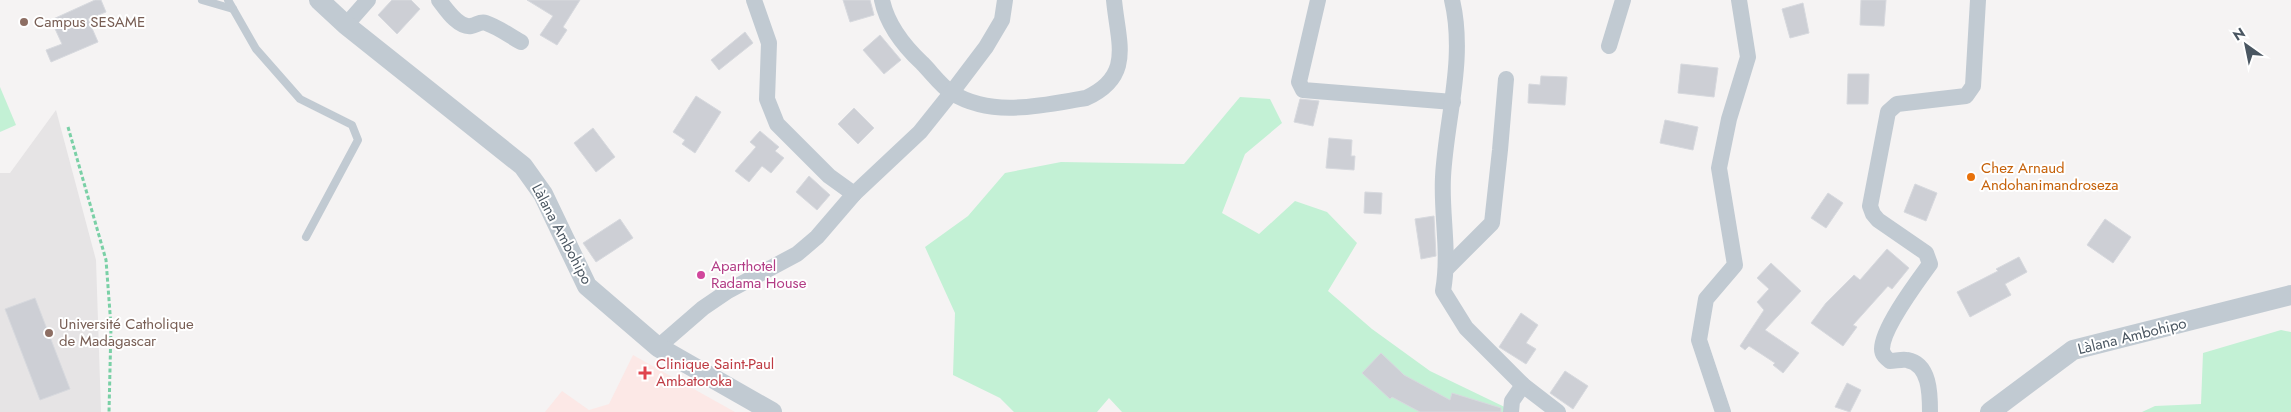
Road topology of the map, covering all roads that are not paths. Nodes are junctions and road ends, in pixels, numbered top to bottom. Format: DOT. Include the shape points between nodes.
graph roads {
  1 [pos="202,0"];
  2 [pos="228,0"];
  3 [pos="319,0"];
  4 [pos="368,0"];
  5 [pos="440,0"];
  6 [pos="754,0"];
  7 [pos="882,0"];
  8 [pos="1005,0"];
  9 [pos="1114,0"];
  10 [pos="1318,0"];
  11 [pos="1452,0"];
  12 [pos="1624,0"];
  13 [pos="1739,0"];
  14 [pos="1978,0"];
  15 [pos="233,9"];
  16 [pos="346,25"];
  17 [pos="521,42"];
  18 [pos="1609,46"];
  19 [pos="1506,78"];
  20 [pos="952,92"];
  21 [pos="1453,102"];
  22 [pos="854,194"];
  23 [pos="306,237"];
  24 [pos="1447,268"];
  25 [pos="2291,296"];
  26 [pos="658,347"];
  27 [pos="1523,386"];
  28 [pos="772,412"];
  29 [pos="1511,412"];
  30 [pos="1558,412"];
  31 [pos="1723,412"];
  32 [pos="1930,412"];
  33 [pos="1990,412"];
  1 -- 15 [label="lane"];
  2 -- 15 [label="lane"];
  3 -- 16 [label="street, Làlana Ambohipo"];
  4 -- 16 [label="street"];
  5 -- 17 [label="street" via="462,24 487,23"];
  6 -- 22 [label="street" via="769,43 767,99 777,124 829,176"];
  7 -- 20 [label="street" via="884,12 909,51"];
  8 -- 20 [label="street" via="1002,20"];
  9 -- 20 [label="street" via="1120,64 1116,75 1097,93 1086,98 1015,109 981,105"];
  10 -- 21 [label="street" via="1299,82 1303,90"];
  11 -- 21 [label="street" via="1458,30"];
  12 -- 18 [label="street"];
  13 -- 31 [label="street" via="1748,57 1729,119 1720,168 1735,265 1706,299 1699,340"];
  14 -- 32 [label="street" via="1974,86 1966,96 1897,104 1888,112 1870,206 1878,220 1926,253 1929,260 1930,264 1886,332 1882,350 1890,361 1907,360 1917,365 1930,391"];
  15 -- 23 [label="lane" via="256,49 300,99 352,125 358,140"];
  16 -- 26 [label="street, Làlana Ambohipo" via="523,166 543,194 587,286"];
  19 -- 24 [label="street" via="1492,223"];
  20 -- 22 [label="street" via="920,132"];
  21 -- 24 [label="street" via="1443,178"];
  22 -- 26 [label="street" via="817,237 797,254 728,291"];
  24 -- 27 [label="street" via="1443,291 1466,328"];
  25 -- 33 [label="street, Làlana Ambohipo" via="2073,350"];
  26 -- 28 [label="street, Làlana Ambohipo"];
  27 -- 29 [label="street" via="1512,401"];
  27 -- 30 [label="street"];
}
